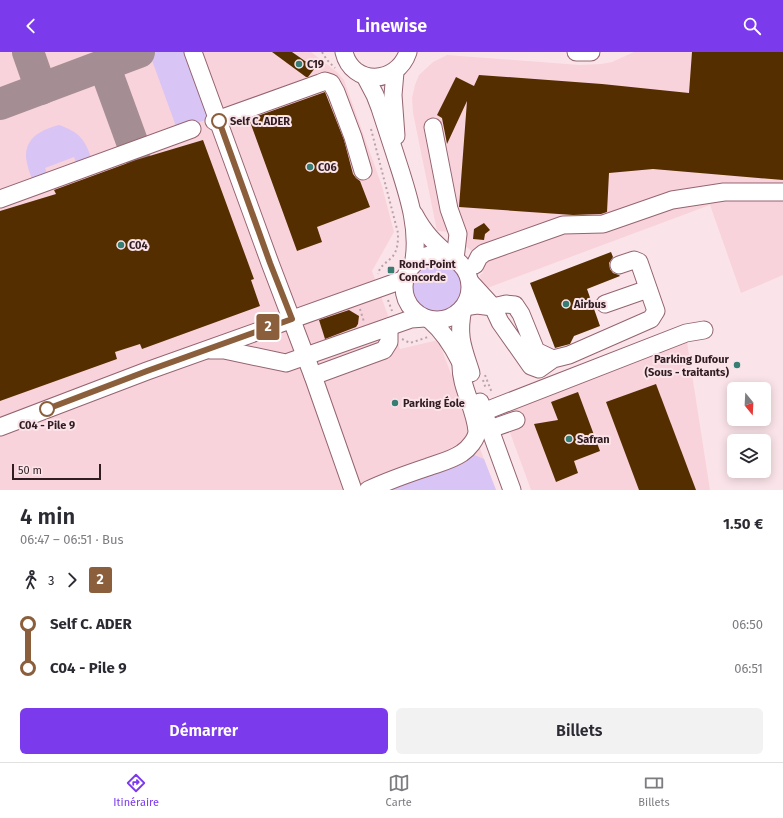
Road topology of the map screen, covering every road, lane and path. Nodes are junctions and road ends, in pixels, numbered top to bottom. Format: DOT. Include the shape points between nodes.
graph roads {
  1 [pos="193,52"];
  2 [pos="322,52"];
  3 [pos="344,52"];
  4 [pos="418,52"];
  5 [pos="576,52"];
  6 [pos="591,52"];
  7 [pos="402,62"];
  8 [pos="337,70"];
  9 [pos="365,76"];
  10 [pos="216,120"];
  11 [pos="433,127"];
  12 [pos="192,129"];
  13 [pos="370,129"];
  14 [pos="363,171"];
  15 [pos="402,176"];
  16 [pos="783,192"];
  17 [pos="0,199"];
  18 [pos="412,211"];
  19 [pos="453,258"];
  20 [pos="475,265"];
  21 [pos="619,265"];
  22 [pos="409,272"];
  23 [pos="471,283"];
  24 [pos="382,287"];
  25 [pos="648,289"];
  26 [pos="606,304"];
  27 [pos="493,307"];
  28 [pos="359,308"];
  29 [pos="464,308"];
  30 [pos="292,319"];
  31 [pos="365,323"];
  32 [pos="428,325"];
  33 [pos="393,326"];
  34 [pos="704,330"];
  35 [pos="205,350"];
  36 [pos="306,357"];
  37 [pos="460,363"];
  38 [pos="313,376"];
  39 [pos="483,412"];
  40 [pos="516,420"];
  41 [pos="2,426"];
  42 [pos="490,429"];
  43 [pos="354,490"];
  44 [pos="368,490"];
  45 [pos="512,490"];
  1 -- 10 [label="street"];
  2 -- 8 [label="path"];
  3 -- 9 [label="street" via="356,71"];
  4 -- 7 [label="street"];
  5 -- 6 [label="street"];
  7 -- 9 [label="street" via="385,76"];
  7 -- 15 [label="street" via="393,108"];
  9 -- 15 [label="street" via="376,95"];
  10 -- 14 [label="street" via="320,83 331,83 353,137"];
  10 -- 30 [label="street"];
  11 -- 19 [label="street" via="449,209 458,234"];
  12 -- 17 [label="street"];
  13 -- 24 [label="path" via="398,233 398,245 394,255 379,269 378,276"];
  15 -- 18 [label="street"];
  16 -- 20 [label="street" via="724,192 689,197 660,204 603,224 563,225 484,253"];
  18 -- 19 [label="street" via="422,230"];
  18 -- 22 [label="street" via="415,256"];
  19 -- 22 [label="street" via="434,254 423,258"];
  19 -- 23 [label="street" via="466,269"];
  21 -- 25 [label="street" via="634,260 639,262"];
  22 -- 24 [label="street"];
  22 -- 32 [label="street" via="404,288 406,298 416,314"];
  23 -- 27 [label="street"];
  23 -- 29 [label="street" via="470,295"];
  24 -- 30 [label="street"];
  24 -- 33 [label="path"];
  25 -- 26 [label="street"];
  25 -- 27 [label="street" via="656,311 651,319 569,355 552,359 536,351 515,305"];
  27 -- 29 [label="street" via="477,305"];
  28 -- 31 [label="path"];
  29 -- 32 [label="street" via="451,318"];
  29 -- 39 [label="street" via="459,327 460,340"];
  30 -- 35 [label="street"];
  30 -- 36 [label="street"];
  32 -- 33 [label="street" via="411,318"];
  32 -- 33 [label="path" via="410,343 402,339"];
  32 -- 37 [label="street" via="443,332"];
  33 -- 36 [label="street"];
  33 -- 38 [label="street" via="384,350"];
  34 -- 39 [label="street" via="686,332"];
  35 -- 36 [label="street" via="224,350 286,363"];
  35 -- 41 [label="street"];
  36 -- 38 [label="street"];
  37 -- 39 [label="street"];
  37 -- 44 [label="street" via="460,374 476,424 477,434 472,443 462,453"];
  38 -- 43 [label="street"];
  39 -- 42 [label="street"];
  40 -- 42 [label="street"];
  42 -- 45 [label="street"];
}
